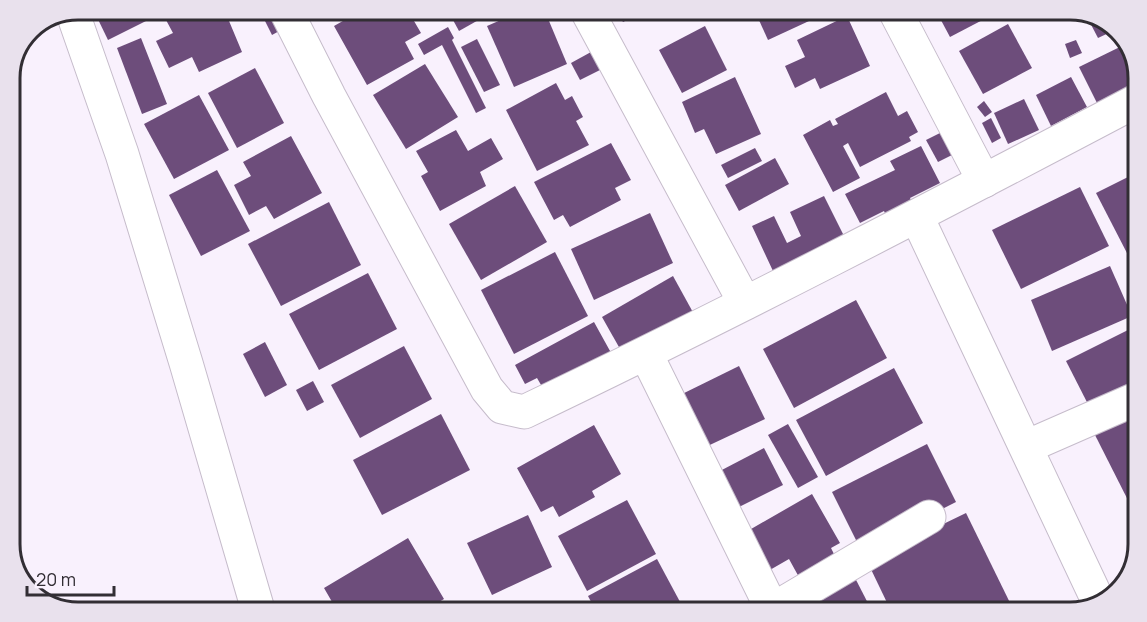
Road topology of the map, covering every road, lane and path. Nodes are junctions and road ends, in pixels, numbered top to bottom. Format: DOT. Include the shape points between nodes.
graph roads {
  1 [pos="75,20"];
  2 [pos="291,20"];
  3 [pos="592,20"];
  4 [pos="900,20"];
  5 [pos="1127,106"];
  6 [pos="984,181"];
  7 [pos="917,217"];
  8 [pos="745,303"];
  9 [pos="646,354"];
  10 [pos="1128,403"];
  11 [pos="1026,447"];
  12 [pos="929,517"];
  13 [pos="1096,596"];
  14 [pos="256,602"];
  15 [pos="769,602"];
  16 [pos="788,602"];
  1 -- 14 [label="street" via="125,165"];
  2 -- 9 [label="street" via="487,389 502,407 524,412"];
  3 -- 8 [label="street"];
  4 -- 6 [label="street"];
  5 -- 6 [label="street"];
  6 -- 7 [label="street"];
  7 -- 8 [label="street"];
  7 -- 11 [label="street"];
  8 -- 9 [label="street"];
  9 -- 15 [label="street"];
  10 -- 11 [label="street"];
  11 -- 13 [label="street"];
  12 -- 16 [label="street"];
}
